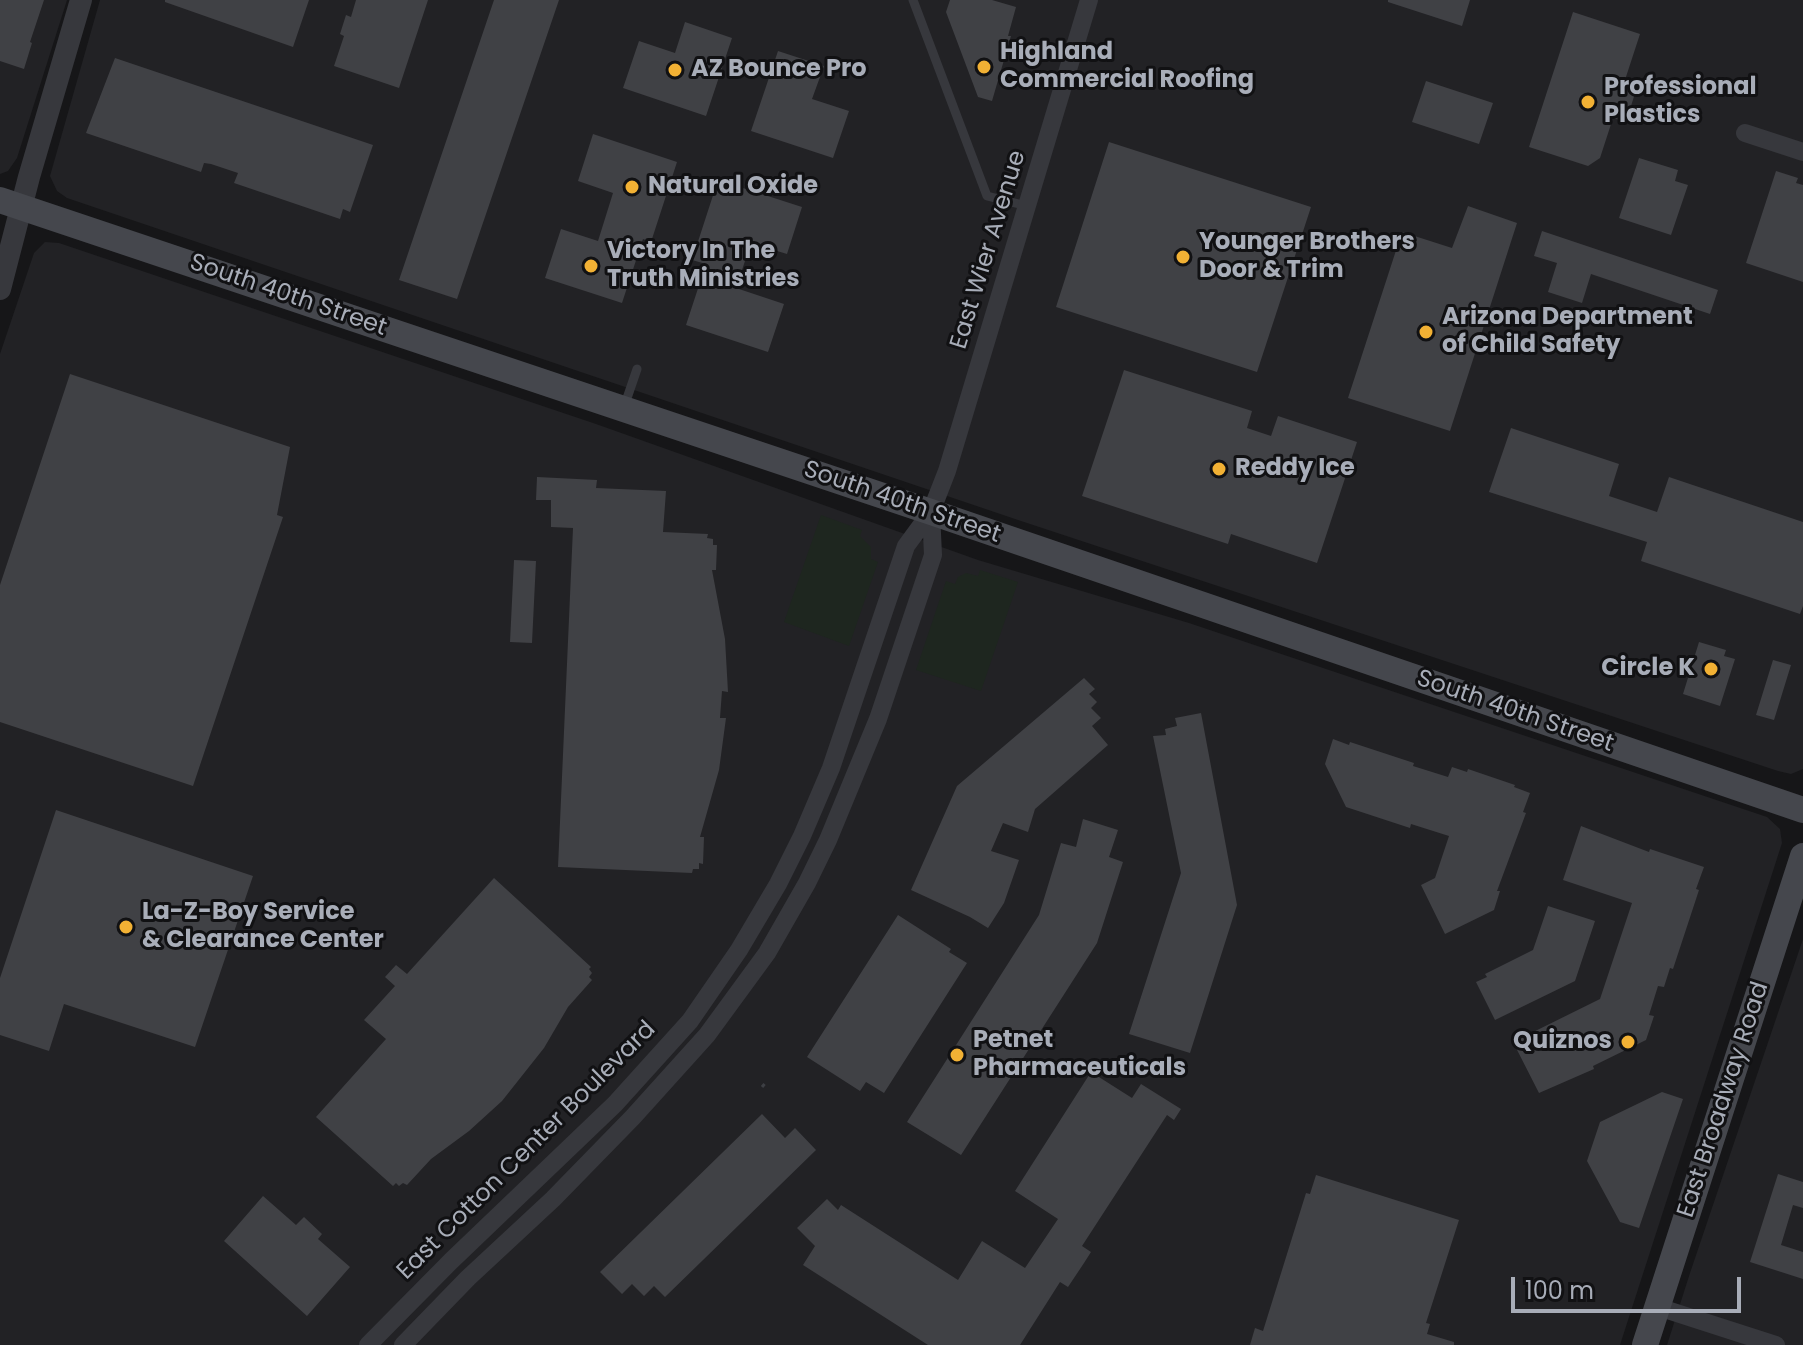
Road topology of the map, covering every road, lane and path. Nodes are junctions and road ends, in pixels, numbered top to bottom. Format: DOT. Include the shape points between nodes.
graph roads {
  1 [pos="81,0"];
  2 [pos="913,0"];
  3 [pos="1089,0"];
  4 [pos="1745,133"];
  5 [pos="1803,152"];
  6 [pos="11,203"];
  7 [pos="1027,206"];
  8 [pos="0,289"];
  9 [pos="637,369"];
  10 [pos="623,409"];
  11 [pos="931,512"];
  12 [pos="1803,810"];
  13 [pos="1803,856"];
  14 [pos="767,1081"];
  15 [pos="762,1087"];
  16 [pos="1658,1307"];
  17 [pos="368,1345"];
  18 [pos="403,1345"];
  19 [pos="1645,1345"];
  20 [pos="1776,1345"];
  1 -- 6 [label="street"];
  2 -- 7 [label="lane" via="987,196"];
  3 -- 7 [label="street, East Wier Avenue"];
  4 -- 5 [label="street"];
  6 -- 8 [label="street"];
  6 -- 10 [label="main road, South 40th Street"];
  7 -- 11 [label="street, East Wier Avenue"];
  9 -- 10 [label="lane"];
  10 -- 11 [label="main road, South 40th Street"];
  11 -- 12 [label="main road, South 40th Street"];
  11 -- 17 [label="street, East Cotton Center Boulevard" via="906,546 807,825 739,950 690,1021 615,1104"];
  11 -- 18 [label="street, East Cotton Center Boulevard" via="933,555 878,719 828,840 767,953 707,1035 633,1117"];
  13 -- 16 [label="main road, East Broadway Road"];
  14 -- 15 [label="path"];
  16 -- 19 [label="main road, East Broadway Road"];
  16 -- 20 [label="street"];
}
